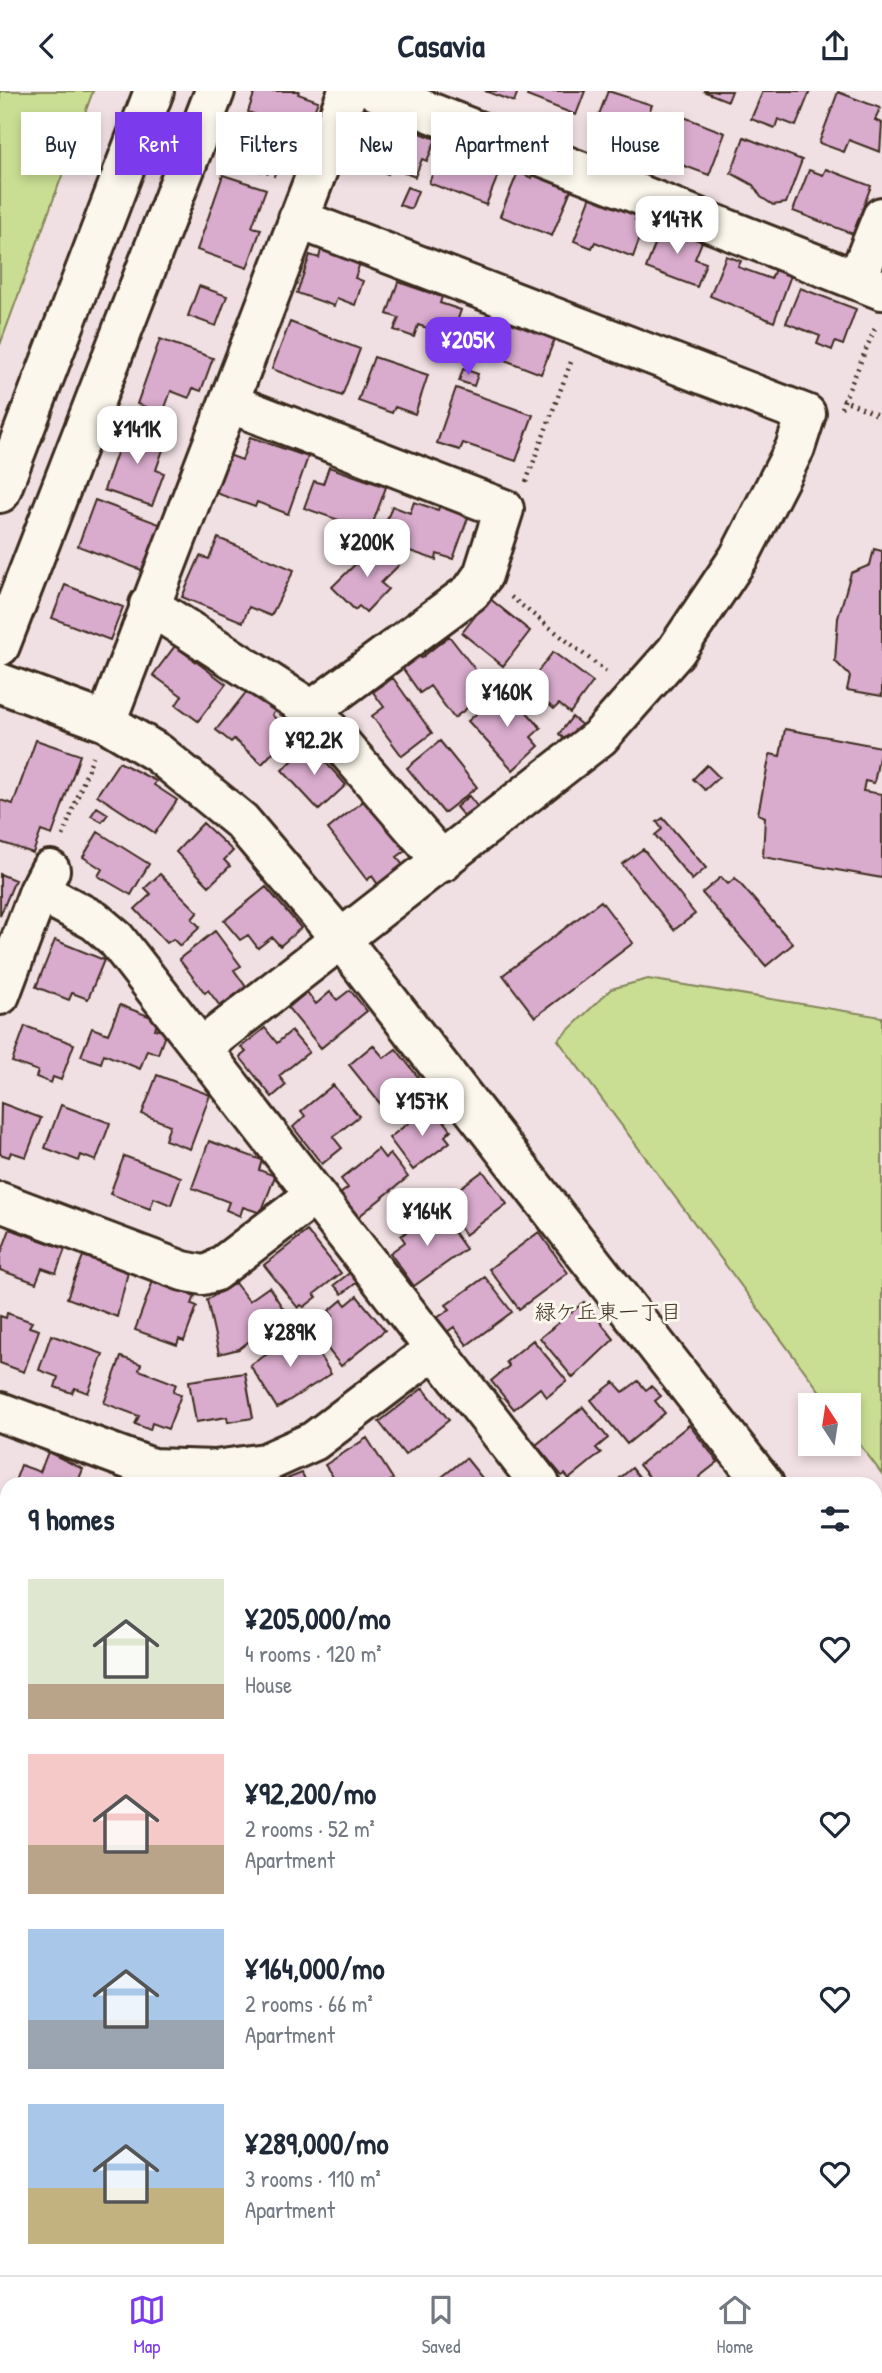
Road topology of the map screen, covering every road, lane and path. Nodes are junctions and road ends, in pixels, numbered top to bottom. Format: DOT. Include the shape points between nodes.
graph roads {
  1 [pos="154,91"];
  2 [pos="215,91"];
  3 [pos="348,91"];
  4 [pos="376,91"];
  5 [pos="266,175"];
  6 [pos="283,176"];
  7 [pos="882,217"];
  8 [pos="298,219"];
  9 [pos="870,285"];
  10 [pos="583,330"];
  11 [pos="229,403"];
  12 [pos="0,493"];
  13 [pos="505,509"];
  14 [pos="483,575"];
  15 [pos="149,605"];
  16 [pos="0,646"];
  17 [pos="0,683"];
  18 [pos="637,697"];
  19 [pos="312,710"];
  20 [pos="106,722"];
  21 [pos="443,862"];
  22 [pos="45,881"];
  23 [pos="340,938"];
  24 [pos="0,995"];
  25 [pos="201,1048"];
  26 [pos="315,1195"];
  27 [pos="0,1202"];
  28 [pos="435,1349"];
  29 [pos="0,1412"];
  30 [pos="535,1477"];
  31 [pos="759,1477"];
  1 -- 12 [label="street"];
  2 -- 16 [label="street"];
  3 -- 8 [label="street"];
  4 -- 9 [label="street"];
  5 -- 6 [label="path"];
  7 -- 9 [label="street"];
  8 -- 10 [label="street"];
  8 -- 11 [label="street"];
  10 -- 13 [label="path" via="521,495"];
  10 -- 18 [label="street" via="806,414 795,448 739,557 676,651"];
  11 -- 13 [label="street"];
  11 -- 15 [label="street"];
  13 -- 14 [label="street"];
  14 -- 18 [label="path"];
  14 -- 19 [label="street" via="471,592"];
  15 -- 19 [label="street"];
  15 -- 20 [label="street"];
  17 -- 20 [label="street"];
  18 -- 21 [label="street" via="600,737"];
  19 -- 21 [label="street"];
  20 -- 22 [label="path"];
  20 -- 23 [label="street" via="158,753 213,795 241,821"];
  21 -- 23 [label="street"];
  22 -- 24 [label="street"];
  22 -- 25 [label="street" via="116,939"];
  23 -- 25 [label="street"];
  23 -- 31 [label="street"];
  25 -- 26 [label="street"];
  26 -- 27 [label="street" via="214,1272 203,1275"];
  26 -- 28 [label="street"];
  28 -- 29 [label="street" via="314,1441 265,1463 215,1470 152,1468"];
  28 -- 30 [label="street"];
}
